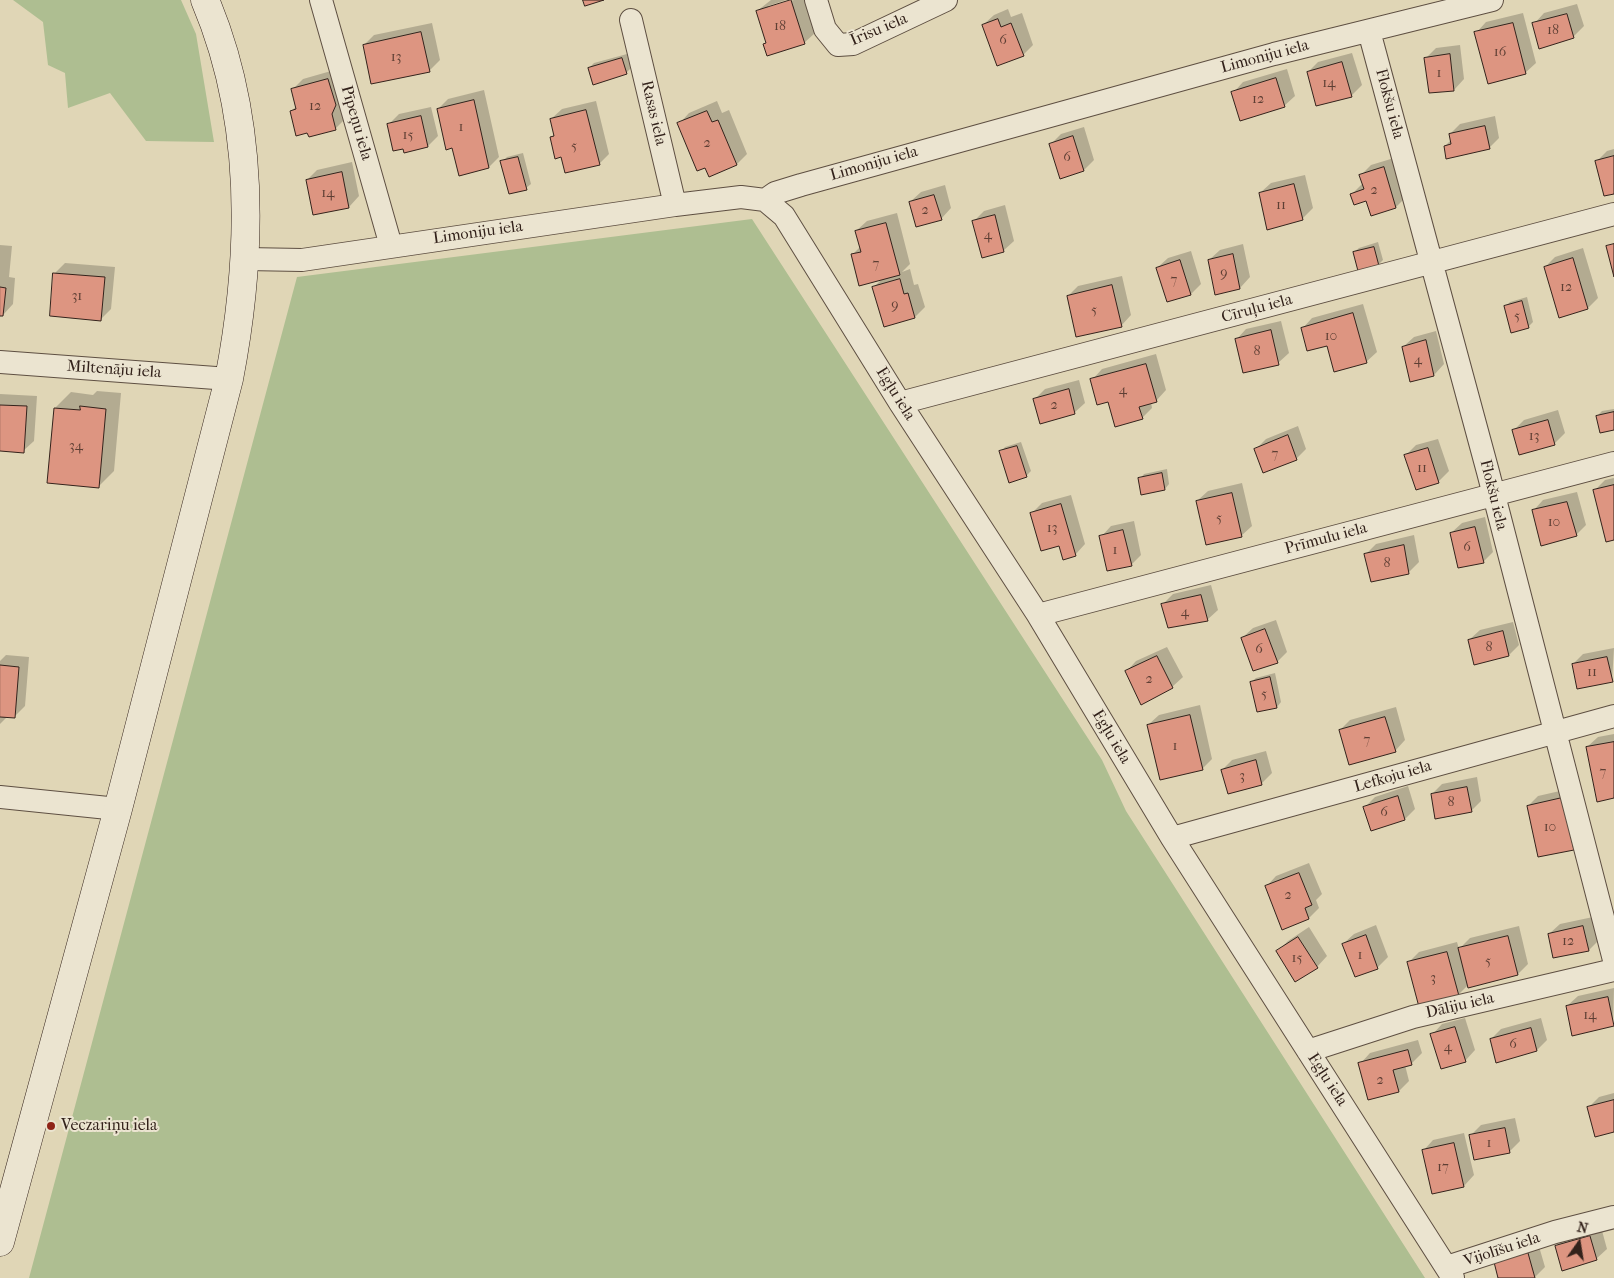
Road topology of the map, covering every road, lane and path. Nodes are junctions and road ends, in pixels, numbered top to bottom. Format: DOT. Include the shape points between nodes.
graph roads {
  1 [pos="205,0"];
  2 [pos="321,0"];
  3 [pos="816,0"];
  4 [pos="946,0"];
  5 [pos="1492,0"];
  6 [pos="631,20"];
  7 [pos="1369,31"];
  8 [pos="765,200"];
  9 [pos="675,206"];
  10 [pos="1614,214"];
  11 [pos="391,246"];
  12 [pos="246,260"];
  13 [pos="1432,263"];
  14 [pos="0,362"];
  15 [pos="229,379"];
  16 [pos="900,403"];
  17 [pos="1614,463"];
  18 [pos="1493,495"];
  19 [pos="1038,615"];
  20 [pos="1614,716"];
  21 [pos="1556,731"];
  22 [pos="0,797"];
  23 [pos="118,809"];
  24 [pos="1172,838"];
  25 [pos="1614,960"];
  26 [pos="1614,970"];
  27 [pos="1308,1051"];
  28 [pos="1614,1217"];
  29 [pos="0,1242"];
  30 [pos="1450,1272"];
  1 -- 12 [label="main road" via="230,70 239,124 246,203"];
  2 -- 11 [label="street, Pīpeņu iela"];
  3 -- 4 [label="street, Īrisu iela" via="825,29 838,45 853,44"];
  5 -- 7 [label="street, Limoniju iela"];
  6 -- 9 [label="street, Rasas iela"];
  7 -- 8 [label="street, Limoniju iela" via="1274,54 820,179 775,193"];
  7 -- 13 [label="street, Flokšu iela"];
  8 -- 9 [label="street, Limoniju iela" via="741,197"];
  8 -- 16 [label="street, Egļu iela" via="784,216"];
  9 -- 11 [label="street, Limoniju iela"];
  10 -- 13 [label="street, Cīruļu iela"];
  11 -- 12 [label="street, Limoniju iela" via="302,260"];
  12 -- 15 [label="main road"];
  13 -- 16 [label="street, Cīruļu iela"];
  13 -- 18 [label="street, Flokšu iela"];
  14 -- 15 [label="street, Miltenāju iela"];
  15 -- 23 [label="main road"];
  16 -- 19 [label="street, Egļu iela"];
  17 -- 18 [label="street, Prīmulu iela"];
  18 -- 19 [label="street, Prīmulu iela"];
  18 -- 21 [label="street, Flokšu iela"];
  19 -- 24 [label="street, Egļu iela"];
  20 -- 21 [label="street, Lefkoju iela"];
  21 -- 24 [label="street, Lefkoju iela"];
  21 -- 25 [label="street, Flokšu iela"];
  22 -- 23 [label="street"];
  23 -- 29 [label="main road"];
  24 -- 27 [label="street, Egļu iela"];
  26 -- 27 [label="street, Dāliju iela" via="1412,1017"];
  27 -- 30 [label="street, Egļu iela"];
  28 -- 30 [label="street, Vijolīšu iela" via="1555,1232"];
}
